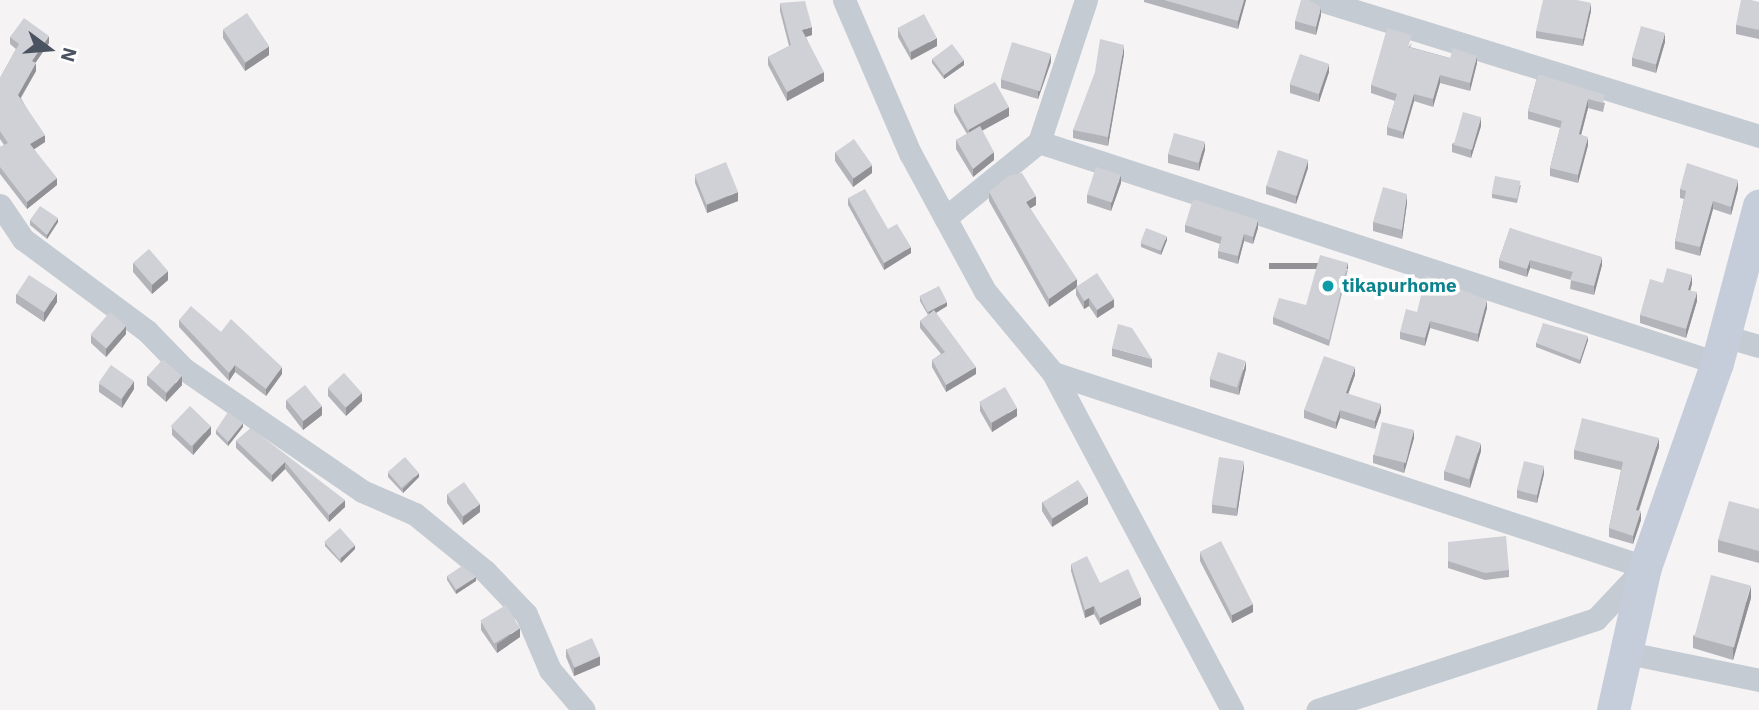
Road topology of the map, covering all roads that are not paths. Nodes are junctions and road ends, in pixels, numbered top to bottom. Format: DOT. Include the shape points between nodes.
graph roads {
  1 [pos="844,0"];
  2 [pos="1086,0"];
  3 [pos="1320,0"];
  4 [pos="1759,136"];
  5 [pos="1039,142"];
  6 [pos="0,205"];
  7 [pos="1759,205"];
  8 [pos="945,218"];
  9 [pos="1759,346"];
  10 [pos="1721,349"];
  11 [pos="1053,373"];
  12 [pos="1645,567"];
  13 [pos="1628,653"];
  14 [pos="1759,680"];
  15 [pos="584,710"];
  16 [pos="1232,710"];
  17 [pos="1317,710"];
  18 [pos="1613,710"];
  1 -- 8 [label="street"];
  2 -- 5 [label="street"];
  3 -- 4 [label="street"];
  5 -- 8 [label="street"];
  5 -- 10 [label="street"];
  6 -- 15 [label="street" via="23,239 147,331 184,369 362,491 415,514 485,571 526,614 550,670"];
  7 -- 10 [label="street"];
  8 -- 11 [label="street" via="985,291"];
  9 -- 10 [label="street"];
  10 -- 12 [label="street"];
  11 -- 12 [label="street"];
  11 -- 16 [label="street"];
  12 -- 13 [label="street"];
  12 -- 17 [label="street" via="1597,619"];
  13 -- 14 [label="street"];
  13 -- 18 [label="street"];
}
